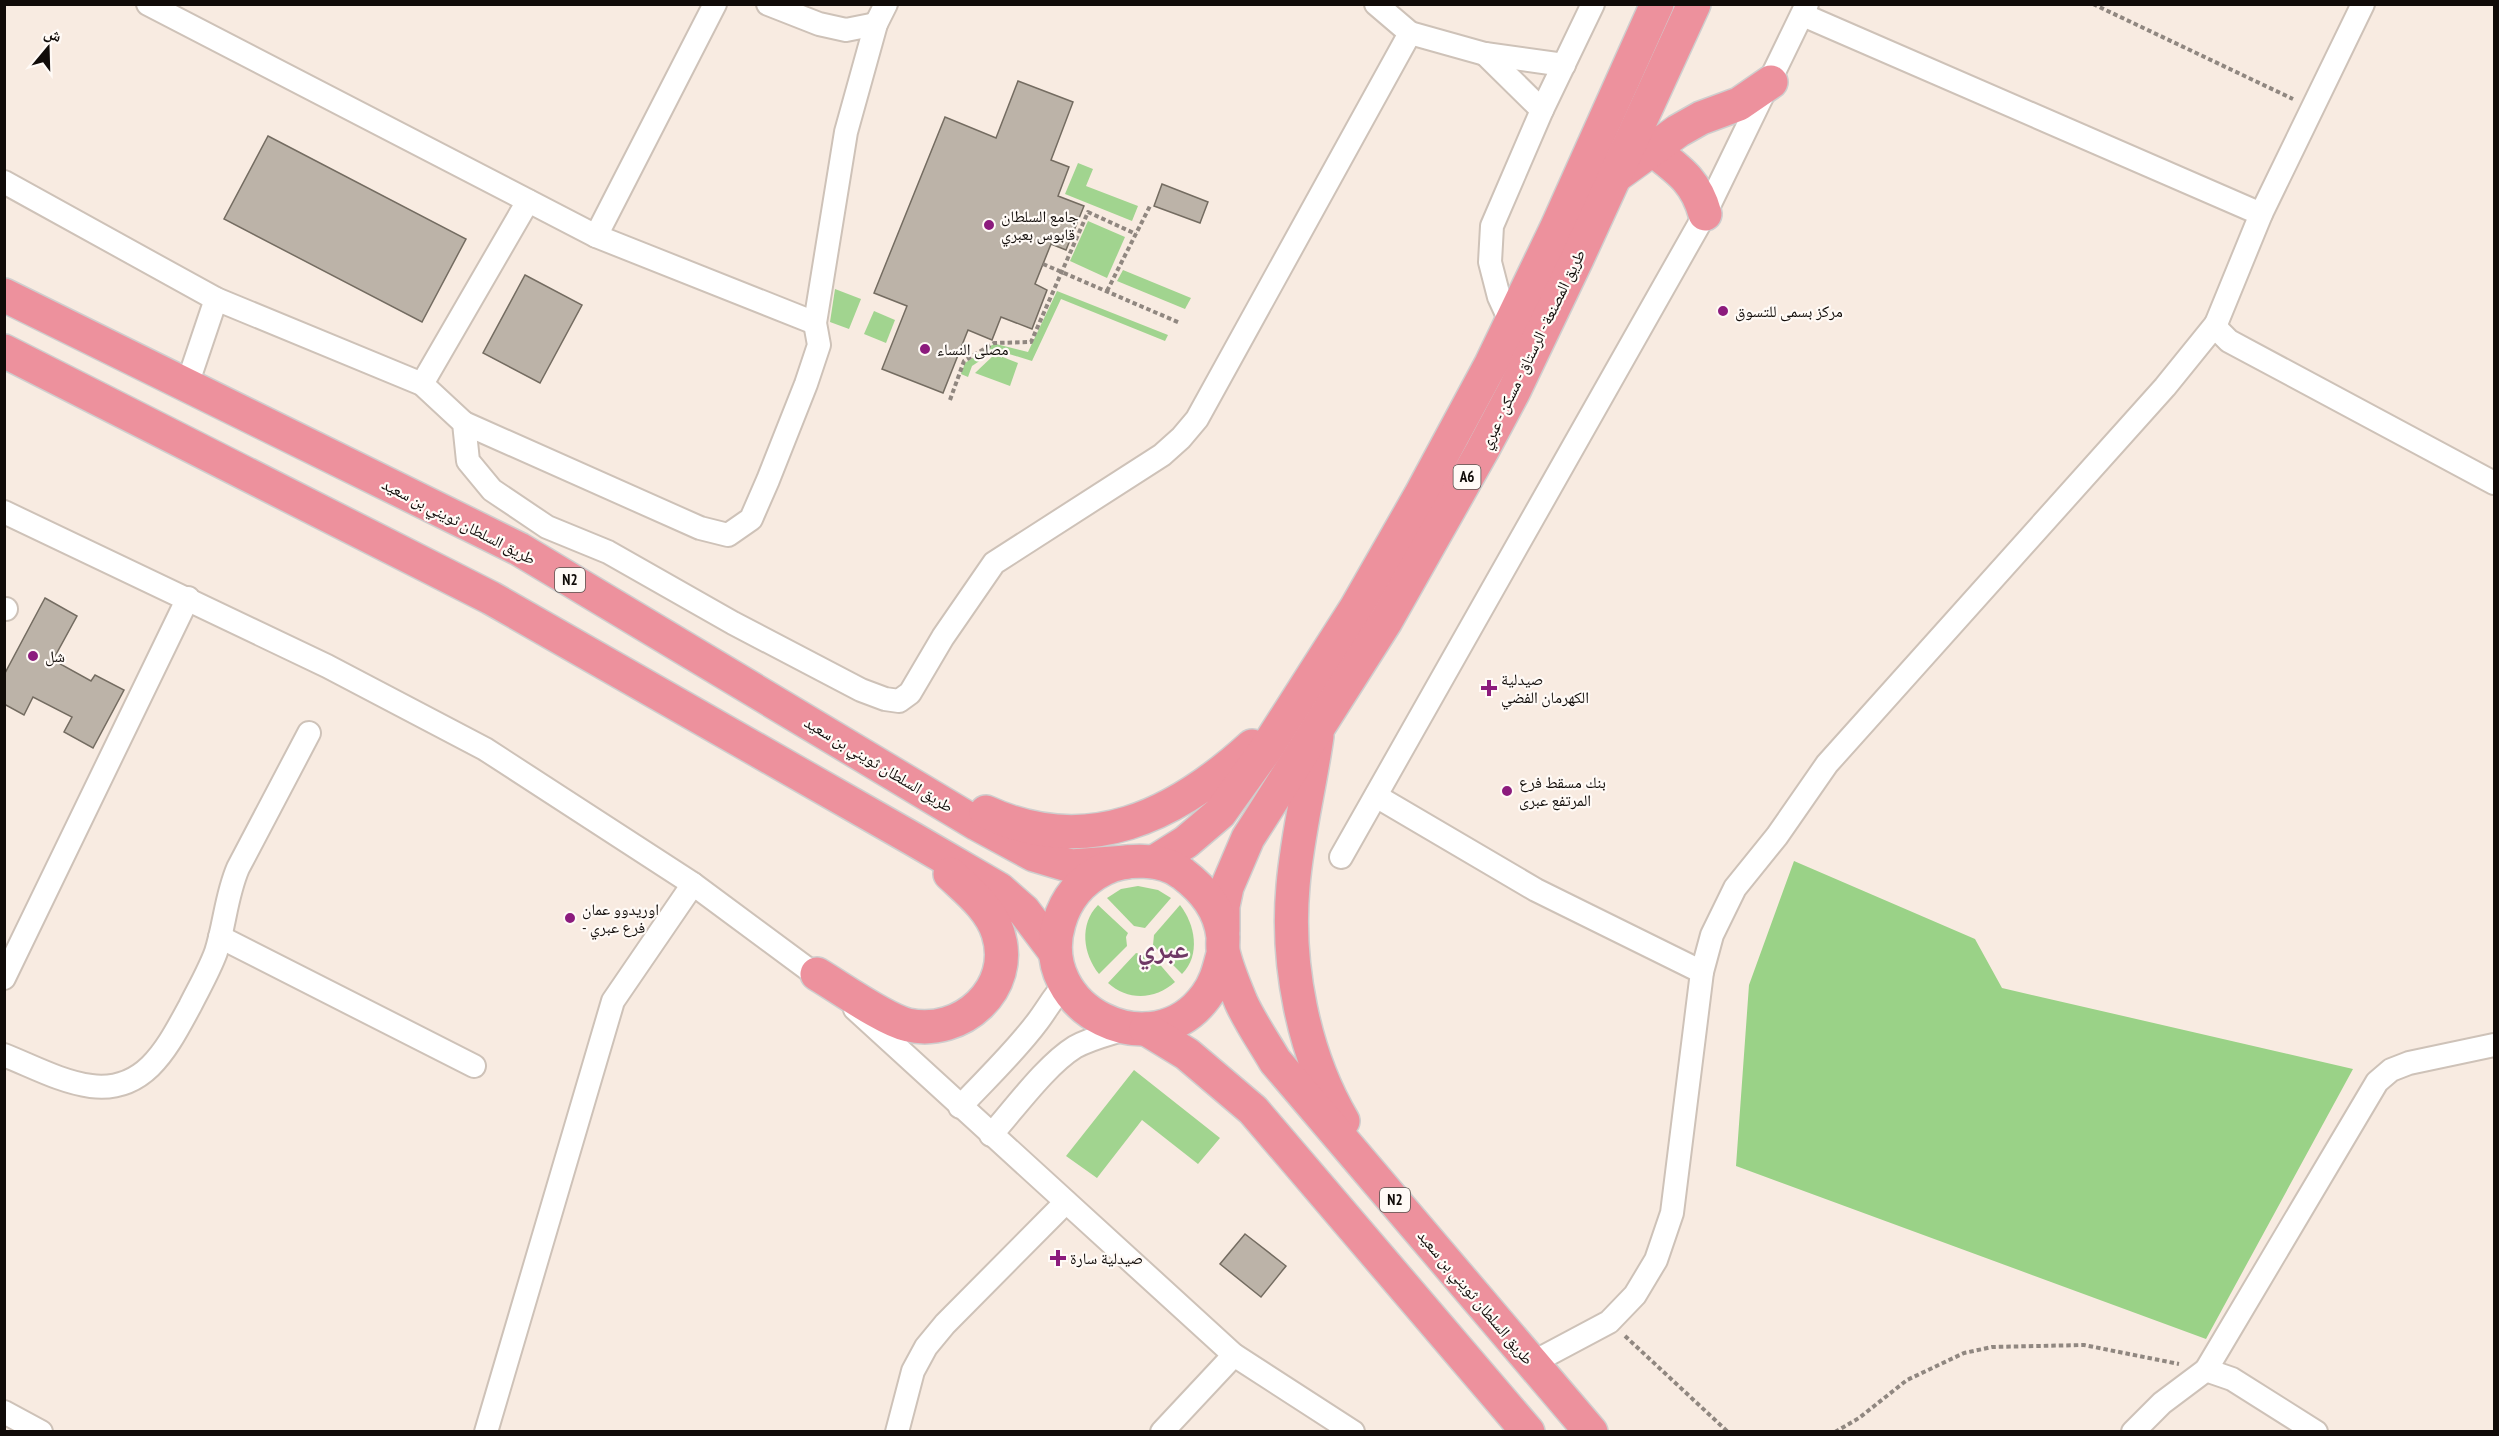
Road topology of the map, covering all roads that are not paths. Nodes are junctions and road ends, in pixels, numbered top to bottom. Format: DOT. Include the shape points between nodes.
graph roads {
  1 [pos="148,4"];
  2 [pos="715,4"];
  3 [pos="768,4"];
  4 [pos="1376,4"];
  5 [pos="1593,4"];
  6 [pos="1657,4"];
  7 [pos="1694,4"];
  8 [pos="2363,4"];
  9 [pos="1805,10"];
  10 [pos="881,14"];
  11 [pos="1410,33"];
  12 [pos="1485,54"];
  13 [pos="1564,65"];
  14 [pos="1771,82"];
  15 [pos="1542,110"];
  16 [pos="1653,150"];
  17 [pos="1615,177"];
  18 [pos="4,182"];
  19 [pos="528,201"];
  20 [pos="1705,214"];
  21 [pos="2261,214"];
  22 [pos="596,236"];
  23 [pos="4,295"];
  24 [pos="216,299"];
  25 [pos="815,323"];
  26 [pos="1511,323"];
  27 [pos="2216,324"];
  28 [pos="4,351"];
  29 [pos="422,384"];
  30 [pos="187,385"];
  31 [pos="464,423"];
  32 [pos="2494,483"];
  33 [pos="4,512"];
  34 [pos="188,598"];
  35 [pos="1307,715"];
  36 [pos="309,733"];
  37 [pos="881,764"];
  38 [pos="1376,796"];
  39 [pos="914,839"];
  40 [pos="1341,857"];
  41 [pos="1140,862"];
  42 [pos="693,884"];
  43 [pos="220,938"];
  44 [pos="1223,945"];
  45 [pos="1055,952"];
  46 [pos="1702,972"];
  47 [pos="817,974"];
  48 [pos="4,978"];
  49 [pos="1065,984"];
  50 [pos="1137,1028"];
  51 [pos="2494,1045"];
  52 [pos="4,1055"];
  53 [pos="474,1066"];
  54 [pos="960,1107"];
  55 [pos="992,1135"];
  56 [pos="1066,1202"];
  57 [pos="1401,1207"];
  58 [pos="1234,1355"];
  59 [pos="1532,1363"];
  60 [pos="2206,1370"];
  61 [pos="4,1412"];
  62 [pos="41,1431"];
  63 [pos="486,1431"];
  64 [pos="897,1431"];
  65 [pos="1162,1431"];
  66 [pos="1353,1431"];
  67 [pos="1528,1431"];
  68 [pos="1591,1431"];
  69 [pos="2133,1431"];
  70 [pos="2316,1431"];
  1 -- 19 [label="street"];
  2 -- 22 [label="street"];
  3 -- 10 [label="street" via="846,30"];
  4 -- 11 [label="street"];
  5 -- 13 [label="street"];
  6 -- 26 [label="highway, طريق المصنعة - الرستاق - مسكن - عبري / A6"];
  7 -- 17 [label="highway, طريق المصنعة - الرستاق - مسكن - عبري / A6"];
  8 -- 21 [label="street"];
  9 -- 14 [label="street"];
  9 -- 21 [label="street"];
  10 -- 25 [label="street" via="846,132"];
  11 -- 12 [label="street"];
  11 -- 31 [label="street" via="1197,418 1162,455 994,563 910,693 899,700 861,690 608,552 547,527 492,490 468,461"];
  12 -- 13 [label="street"];
  12 -- 15 [label="street"];
  13 -- 15 [label="street"];
  14 -- 16 [label="highway" via="1739,104 1688,125"];
  14 -- 20 [label="street"];
  15 -- 26 [label="street" via="1495,216 1490,237 1493,277"];
  16 -- 17 [label="highway"];
  16 -- 20 [label="highway" via="1694,185"];
  17 -- 35 [label="highway, طريق المصنعة - الرستاق - مسكن - عبري / A6" via="1514,391 1386,621"];
  18 -- 24 [label="street"];
  19 -- 22 [label="street"];
  19 -- 29 [label="street"];
  20 -- 38 [label="street"];
  21 -- 27 [label="street"];
  22 -- 25 [label="street"];
  23 -- 30 [label="highway, طريق السلطان ثويني بن سعيد / N2"];
  24 -- 29 [label="street"];
  24 -- 30 [label="street"];
  25 -- 31 [label="street" via="819,345 768,480 751,519 728,535 694,526"];
  26 -- 35 [label="highway, طريق المصنعة - الرستاق - مسكن - عبري / A6" via="1420,496 1350,617"];
  27 -- 32 [label="street" via="2229,341"];
  27 -- 46 [label="street" via="2165,387 1827,764 1777,836 1734,888 1712,935"];
  28 -- 39 [label="highway" via="491,598"];
  29 -- 31 [label="street"];
  30 -- 37 [label="highway, طريق السلطان ثويني بن سعيد / N2" via="519,549"];
  33 -- 34 [label="street"];
  34 -- 42 [label="street" via="485,749"];
  34 -- 48 [label="street"];
  35 -- 37 [label="highway" via="1240,758 1193,795 1146,818 1104,828 1056,831 1000,818"];
  35 -- 41 [label="highway, طريق المصنعة - الرستاق - مسكن - عبري / A6" via="1220,813 1186,842"];
  35 -- 44 [label="highway, طريق المصنعة - الرستاق - مسكن - عبري / A6" via="1227,887"];
  35 -- 57 [label="highway" via="1293,887 1293,944 1302,1013 1331,1100"];
  36 -- 43 [label="street" via="238,868 226,902"];
  37 -- 41 [label="highway, طريق السلطان ثويني بن سعيد / N2" via="1034,855 1071,866"];
  38 -- 40 [label="street"];
  38 -- 46 [label="street" via="1536,890"];
  39 -- 45 [label="highway" via="999,889 1024,912"];
  39 -- 47 [label="highway" via="989,914 999,934 998,977 988,997 972,1013 952,1024 929,1028 906,1025"];
  41 -- 44 [label="highway, N2" via="1179,871 1200,888 1216,910"];
  41 -- 45 [label="highway" via="1106,868 1073,893 1062,911"];
  42 -- 47 [label="street"];
  42 -- 63 [label="street" via="613,1001"];
  43 -- 52 [label="street" via="210,967 170,1043 146,1071 111,1086 93,1086 74,1083"];
  43 -- 53 [label="street"];
  44 -- 50 [label="highway" via="1217,976 1206,996 1190,1012 1169,1024"];
  44 -- 57 [label="highway, طريق السلطان ثويني بن سعيد / N2" via="1242,1004 1275,1061"];
  45 -- 49 [label="highway"];
  46 -- 59 [label="street" via="1672,1213 1664,1241 1646,1279 1609,1322"];
  47 -- 54 [label="street"];
  49 -- 50 [label="highway" via="1091,1014 1108,1023"];
  49 -- 54 [label="street" via="1033,1027"];
  50 -- 55 [label="street" via="1073,1049 1054,1064"];
  50 -- 67 [label="highway" via="1186,1054 1253,1110"];
  51 -- 60 [label="street" via="2409,1063 2391,1070 2377,1082"];
  54 -- 55 [label="street"];
  55 -- 56 [label="street"];
  56 -- 58 [label="street"];
  56 -- 64 [label="street" via="926,1347 913,1371"];
  57 -- 59 [label="highway, طريق السلطان ثويني بن سعيد / N2"];
  58 -- 65 [label="street"];
  58 -- 66 [label="street"];
  59 -- 68 [label="highway, طريق السلطان ثويني بن سعيد / N2"];
  60 -- 69 [label="street"];
  60 -- 70 [label="street" via="2232,1379"];
  61 -- 62 [label="street"];
}
